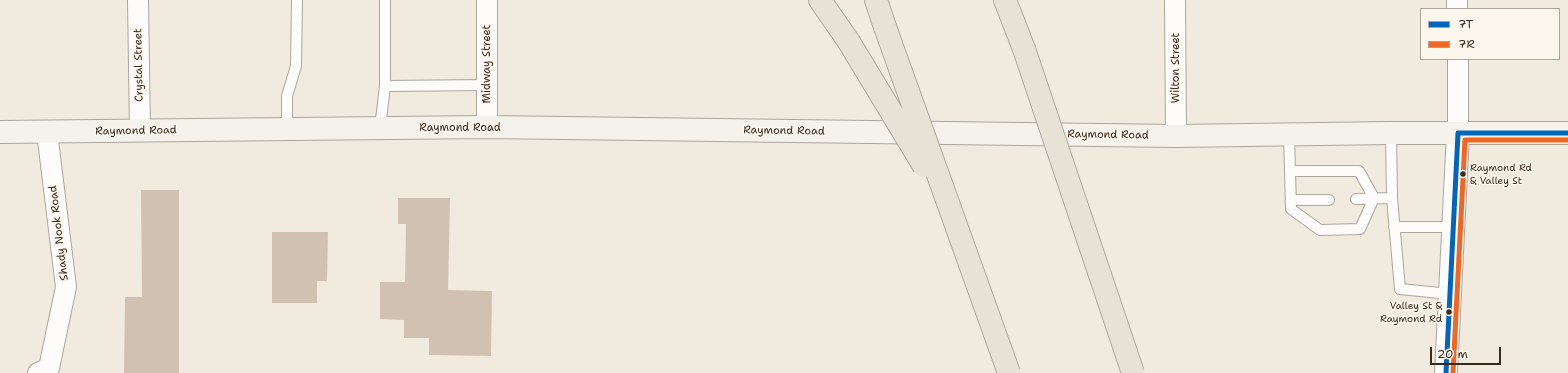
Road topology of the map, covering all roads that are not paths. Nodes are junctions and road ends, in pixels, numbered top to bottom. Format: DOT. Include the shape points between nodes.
graph roads {
  1 [pos="138,0"];
  2 [pos="296,0"];
  3 [pos="385,0"];
  4 [pos="487,0"];
  5 [pos="820,0"];
  6 [pos="876,0"];
  7 [pos="1005,0"];
  8 [pos="1015,0"];
  9 [pos="1176,0"];
  10 [pos="1024,49"];
  11 [pos="1458,60"];
  12 [pos="487,85"];
  13 [pos="385,86"];
  14 [pos="487,127"];
  15 [pos="287,128"];
  16 [pos="380,128"];
  17 [pos="140,131"];
  18 [pos="0,132"];
  19 [pos="47,132"];
  20 [pos="1391,133"];
  21 [pos="1458,133"];
  22 [pos="1568,134"];
  23 [pos="1289,135"];
  24 [pos="1176,136"];
  25 [pos="1290,171"];
  26 [pos="1374,198"];
  27 [pos="1392,198"];
  28 [pos="1291,200"];
  29 [pos="1329,200"];
  30 [pos="1356,200"];
  31 [pos="949,206"];
  32 [pos="1453,226"];
  33 [pos="1394,227"];
  34 [pos="1450,294"];
  35 [pos="38,373"];
  36 [pos="1009,373"];
  37 [pos="1133,373"];
  38 [pos="1446,373"];
  1 -- 17 [label="street, Crystal Street"];
  2 -- 15 [label="lane" via="296,66 287,96"];
  3 -- 13 [label="lane"];
  4 -- 12 [label="street, Midway Street"];
  5 -- 31 [label="highway, bridge" via="849,42"];
  6 -- 31 [label="highway, bridge"];
  7 -- 10 [label="highway"];
  8 -- 10 [label="highway"];
  9 -- 24 [label="street, Wilton Street"];
  10 -- 37 [label="highway, bridge"];
  11 -- 21 [label="street"];
  12 -- 13 [label="lane"];
  12 -- 14 [label="street, Midway Street"];
  13 -- 16 [label="lane"];
  14 -- 16 [label="main road, Raymond Road"];
  14 -- 24 [label="main road, Raymond Road"];
  15 -- 16 [label="main road, Raymond Road"];
  15 -- 17 [label="main road, Raymond Road"];
  17 -- 19 [label="main road, Raymond Road"];
  18 -- 19 [label="main road, Raymond Road"];
  19 -- 35 [label="street, Shady Nook Road" via="66,287 49,368"];
  20 -- 21 [label="main road, Raymond Road"];
  20 -- 23 [label="main road, Raymond Road"];
  20 -- 27 [label="lane"];
  21 -- 22 [label="main road, Raymond Road"];
  21 -- 32 [label="street"];
  23 -- 24 [label="main road, Raymond Road"];
  23 -- 25 [label="lane"];
  25 -- 26 [label="lane" via="1359,171"];
  25 -- 28 [label="lane"];
  26 -- 27 [label="lane"];
  26 -- 28 [label="lane" via="1360,229 1320,230 1291,209"];
  26 -- 30 [label="lane"];
  27 -- 33 [label="lane"];
  28 -- 29 [label="lane"];
  31 -- 36 [label="highway, bridge"];
  32 -- 33 [label="lane"];
  32 -- 34 [label="street"];
  33 -- 34 [label="lane" via="1400,289"];
  34 -- 38 [label="street"];
}
